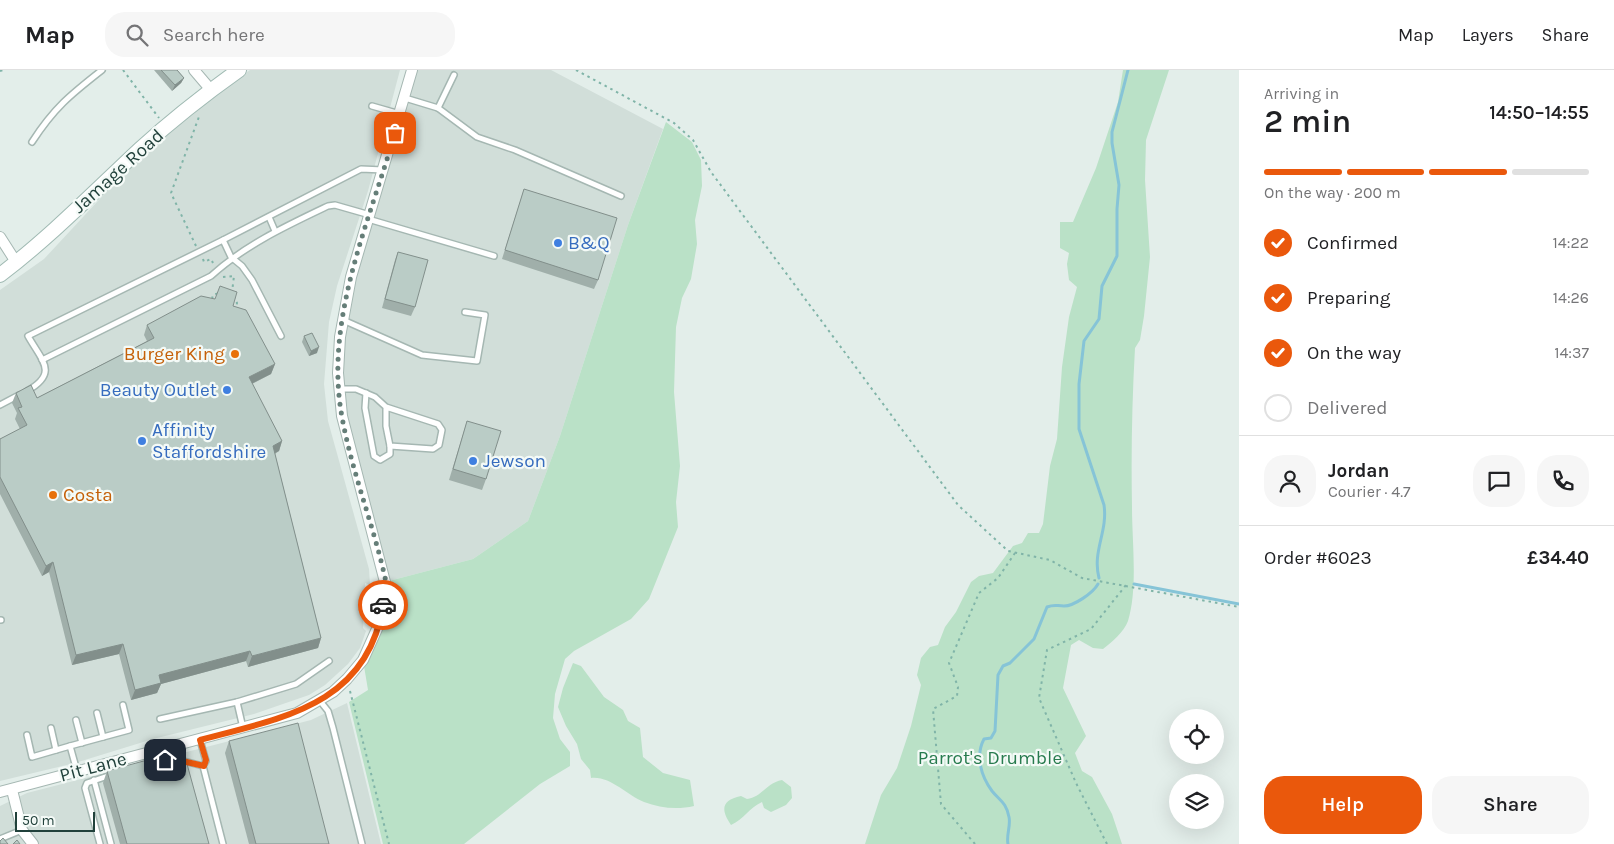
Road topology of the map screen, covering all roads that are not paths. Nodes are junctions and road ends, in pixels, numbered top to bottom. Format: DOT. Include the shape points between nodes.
graph roads {
  1 [pos="102,70"];
  2 [pos="194,70"];
  3 [pos="239,70"];
  4 [pos="412,70"];
  5 [pos="454,75"];
  6 [pos="206,94"];
  7 [pos="405,98"];
  8 [pos="372,106"];
  9 [pos="438,108"];
  10 [pos="400,114"];
  11 [pos="32,142"];
  12 [pos="384,170"];
  13 [pos="621,196"];
  14 [pos="269,216"];
  15 [pos="369,217"];
  16 [pos="275,231"];
  17 [pos="0,237"];
  18 [pos="223,240"];
  19 [pos="494,256"];
  20 [pos="231,257"];
  21 [pos="16,262"];
  22 [pos="0,275"];
  23 [pos="465,312"];
  24 [pos="342,320"];
  25 [pos="281,336"];
  26 [pos="42,360"];
  27 [pos="339,389"];
  28 [pos="366,393"];
  29 [pos="0,405"];
  30 [pos="386,407"];
  31 [pos="390,446"];
  32 [pos="329,661"];
  33 [pos="320,701"];
  34 [pos="237,702"];
  35 [pos="124,705"];
  36 [pos="97,713"];
  37 [pos="160,719"];
  38 [pos="76,720"];
  39 [pos="50,728"];
  40 [pos="243,728"];
  41 [pos="27,734"];
  42 [pos="103,737"];
  43 [pos="200,740"];
  44 [pos="82,743"];
  45 [pos="70,746"];
  46 [pos="56,750"];
  47 [pos="171,759"];
  48 [pos="204,766"];
  49 [pos="77,771"];
  50 [pos="121,772"];
  51 [pos="94,780"];
  52 [pos="12,790"];
  53 [pos="0,792"];
  54 [pos="22,830"];
  55 [pos="0,839"];
  56 [pos="33,844"];
  57 [pos="100,844"];
  58 [pos="111,844"];
  59 [pos="223,844"];
  60 [pos="362,844"];
  1 -- 11 [label="lane" via="50,114"];
  2 -- 6 [label="street"];
  3 -- 6 [label="street, Jamage Road"];
  4 -- 7 [label="street, Pit Lane"];
  5 -- 9 [label="lane"];
  6 -- 21 [label="street, Jamage Road"];
  7 -- 9 [label="lane"];
  7 -- 10 [label="street, Pit Lane"];
  8 -- 10 [label="lane"];
  9 -- 13 [label="lane" via="477,137"];
  10 -- 12 [label="street, Pit Lane"];
  12 -- 14 [label="lane" via="361,169"];
  12 -- 15 [label="street, Pit Lane"];
  14 -- 16 [label="lane"];
  14 -- 18 [label="lane"];
  15 -- 16 [label="lane" via="335,205"];
  15 -- 19 [label="lane"];
  15 -- 24 [label="street, Pit Lane"];
  16 -- 20 [label="lane"];
  17 -- 21 [label="street"];
  18 -- 20 [label="lane"];
  18 -- 26 [label="lane" via="28,336"];
  20 -- 25 [label="lane" via="252,280"];
  20 -- 26 [label="lane" via="202,280"];
  21 -- 22 [label="street, Jamage Road"];
  23 -- 24 [label="lane" via="485,315 477,360 422,355"];
  24 -- 27 [label="street, Pit Lane"];
  26 -- 29 [label="lane" via="46,375 42,382"];
  27 -- 28 [label="lane"];
  27 -- 33 [label="street, Pit Lane" via="342,416 386,582 378,627 363,660 347,679"];
  28 -- 30 [label="lane"];
  28 -- 31 [label="lane" via="365,408 374,456 385,459 390,454"];
  30 -- 31 [label="lane"];
  30 -- 31 [label="lane" via="438,424 442,430 439,445 433,449"];
  32 -- 34 [label="lane" via="296,684"];
  33 -- 40 [label="street, Pit Lane" via="297,713"];
  33 -- 60 [label="lane" via="328,711 333,728"];
  34 -- 37 [label="lane"];
  34 -- 40 [label="lane"];
  35 -- 42 [label="lane" via="129,730"];
  36 -- 42 [label="lane"];
  38 -- 44 [label="lane"];
  39 -- 46 [label="lane"];
  40 -- 43 [label="street, Pit Lane"];
  41 -- 46 [label="lane" via="32,757"];
  42 -- 44 [label="lane"];
  43 -- 48 [label="lane" via="206,760"];
  43 -- 49 [label="street, Pit Lane"];
  44 -- 45 [label="lane"];
  45 -- 46 [label="lane"];
  45 -- 49 [label="lane"];
  47 -- 48 [label="lane"];
  48 -- 59 [label="lane"];
  49 -- 52 [label="street, Pit Lane"];
  50 -- 51 [label="lane"];
  51 -- 57 [label="lane" via="85,788"];
  51 -- 58 [label="lane"];
  52 -- 53 [label="street, Pit Lane"];
  52 -- 54 [label="street"];
  54 -- 55 [label="lane"];
  54 -- 56 [label="street"];
}
